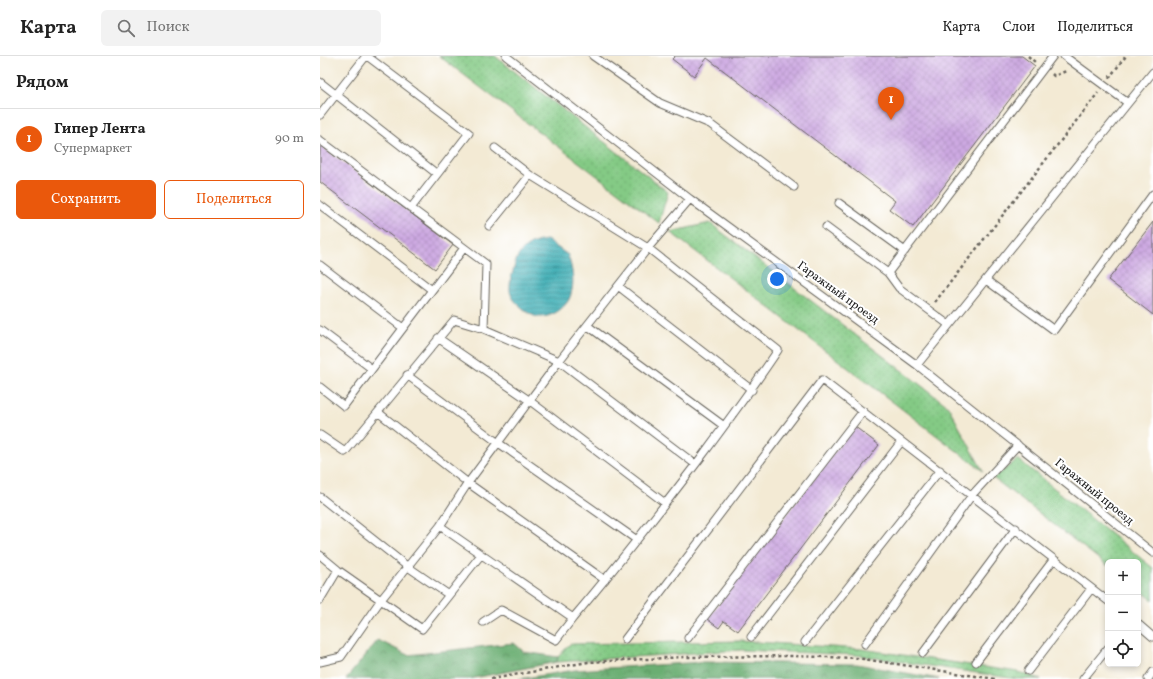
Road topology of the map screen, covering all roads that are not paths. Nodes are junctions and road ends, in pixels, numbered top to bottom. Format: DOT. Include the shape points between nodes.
graph roads {
  1 [pos="367,56"];
  2 [pos="506,56"];
  3 [pos="593,56"];
  4 [pos="1053,56"];
  5 [pos="1064,56"];
  6 [pos="1153,72"];
  7 [pos="320,82"];
  8 [pos="336,94"];
  9 [pos="1128,103"];
  10 [pos="320,116"];
  11 [pos="320,140"];
  12 [pos="495,148"];
  13 [pos="437,174"];
  14 [pos="530,175"];
  15 [pos="794,187"];
  16 [pos="1153,194"];
  17 [pos="690,199"];
  18 [pos="839,203"];
  19 [pos="320,205"];
  20 [pos="411,208"];
  21 [pos="489,226"];
  22 [pos="826,227"];
  23 [pos="464,248"];
  24 [pos="648,248"];
  25 [pos="904,251"];
  26 [pos="320,265"];
  27 [pos="888,273"];
  28 [pos="986,280"];
  29 [pos="618,286"];
  30 [pos="432,290"];
  31 [pos="949,325"];
  32 [pos="588,326"];
  33 [pos="403,328"];
  34 [pos="484,329"];
  35 [pos="320,330"];
  36 [pos="438,338"];
  37 [pos="559,361"];
  38 [pos="917,365"];
  39 [pos="372,369"];
  40 [pos="407,375"];
  41 [pos="320,387"];
  42 [pos="752,390"];
  43 [pos="530,401"];
  44 [pos="863,411"];
  45 [pos="379,413"];
  46 [pos="724,426"];
  47 [pos="320,435"];
  48 [pos="497,442"];
  49 [pos="902,442"];
  50 [pos="1018,445"];
  51 [pos="695,464"];
  52 [pos="940,470"];
  53 [pos="468,483"];
  54 [pos="972,495"];
  55 [pos="320,496"];
  56 [pos="665,503"];
  57 [pos="440,526"];
  58 [pos="1016,528"];
  59 [pos="637,540"];
  60 [pos="1153,553"];
  61 [pos="320,555"];
  62 [pos="480,556"];
  63 [pos="1054,559"];
  64 [pos="408,567"];
  65 [pos="338,570"];
  66 [pos="605,580"];
  67 [pos="1091,589"];
  68 [pos="449,595"];
  69 [pos="1105,599"];
  70 [pos="320,600"];
  71 [pos="380,601"];
  72 [pos="573,618"];
  73 [pos="483,622"];
  74 [pos="1141,627"];
  75 [pos="751,637"];
  76 [pos="1153,637"];
  77 [pos="688,638"];
  78 [pos="625,639"];
  79 [pos="805,642"];
  80 [pos="865,644"];
  81 [pos="1105,652"];
  82 [pos="922,653"];
  83 [pos="320,662"];
  84 [pos="976,662"];
  85 [pos="1028,671"];
  86 [pos="1153,672"];
  87 [pos="1083,679"];
  88 [pos="1148,679"];
  1 -- 8 [label="lane"];
  1 -- 13 [label="lane" via="469,133"];
  2 -- 17 [label="lane, Гаражный проезд"];
  3 -- 15 [label="lane" via="660,103 710,124"];
  4 -- 25 [label="lane"];
  5 -- 9 [label="lane"];
  6 -- 9 [label="lane"];
  7 -- 8 [label="lane"];
  8 -- 10 [label="lane"];
  8 -- 13 [label="lane"];
  9 -- 28 [label="lane"];
  11 -- 20 [label="lane"];
  12 -- 14 [label="lane"];
  13 -- 20 [label="lane"];
  14 -- 21 [label="lane"];
  14 -- 24 [label="lane"];
  16 -- 28 [label="lane" via="1054,330"];
  17 -- 24 [label="lane"];
  17 -- 38 [label="lane, Гаражный проезд"];
  18 -- 25 [label="lane"];
  19 -- 30 [label="lane"];
  20 -- 23 [label="lane"];
  22 -- 27 [label="lane"];
  23 -- 30 [label="lane"];
  23 -- 34 [label="lane" via="486,264"];
  24 -- 29 [label="lane"];
  24 -- 42 [label="lane" via="778,350"];
  25 -- 27 [label="lane"];
  26 -- 33 [label="lane"];
  27 -- 31 [label="lane" via="899,288"];
  28 -- 31 [label="lane"];
  29 -- 32 [label="lane"];
  29 -- 42 [label="lane"];
  30 -- 33 [label="lane"];
  31 -- 38 [label="lane"];
  32 -- 37 [label="lane"];
  32 -- 46 [label="lane"];
  33 -- 39 [label="lane"];
  34 -- 36 [label="lane" via="454,320"];
  34 -- 37 [label="lane"];
  35 -- 39 [label="lane"];
  36 -- 40 [label="lane"];
  36 -- 43 [label="lane"];
  37 -- 43 [label="lane"];
  37 -- 51 [label="lane"];
  38 -- 50 [label="lane, Гаражный проезд"];
  39 -- 41 [label="lane" via="344,406"];
  40 -- 45 [label="lane"];
  40 -- 48 [label="lane"];
  42 -- 46 [label="lane"];
  43 -- 48 [label="lane"];
  43 -- 56 [label="lane"];
  44 -- 49 [label="lane"];
  44 -- 77 [label="lane"];
  44 -- 78 [label="lane" via="822,380"];
  45 -- 47 [label="lane" via="345,452"];
  45 -- 53 [label="lane"];
  46 -- 51 [label="lane"];
  48 -- 53 [label="lane"];
  48 -- 59 [label="lane"];
  49 -- 52 [label="lane"];
  49 -- 75 [label="lane"];
  50 -- 54 [label="lane"];
  50 -- 60 [label="lane, Гаражный проезд"];
  51 -- 56 [label="lane"];
  52 -- 54 [label="lane"];
  52 -- 79 [label="lane"];
  53 -- 57 [label="lane"];
  53 -- 66 [label="lane"];
  54 -- 58 [label="lane"];
  54 -- 80 [label="lane"];
  55 -- 64 [label="lane"];
  56 -- 59 [label="lane"];
  57 -- 62 [label="lane"];
  57 -- 64 [label="lane"];
  58 -- 63 [label="lane"];
  58 -- 82 [label="lane"];
  59 -- 66 [label="lane"];
  61 -- 65 [label="lane"];
  62 -- 68 [label="lane"];
  62 -- 72 [label="lane"];
  63 -- 67 [label="lane"];
  63 -- 84 [label="lane"];
  64 -- 68 [label="lane"];
  64 -- 71 [label="lane"];
  65 -- 70 [label="lane"];
  65 -- 71 [label="lane"];
  66 -- 72 [label="lane"];
  67 -- 69 [label="lane"];
  67 -- 85 [label="lane"];
  68 -- 71 [label="lane" via="422,629"];
  71 -- 83 [label="lane" via="341,657"];
  72 -- 73 [label="lane" via="556,640 501,610"];
  74 -- 76 [label="lane"];
  81 -- 87 [label="lane"];
  86 -- 88 [label="lane"];
}
